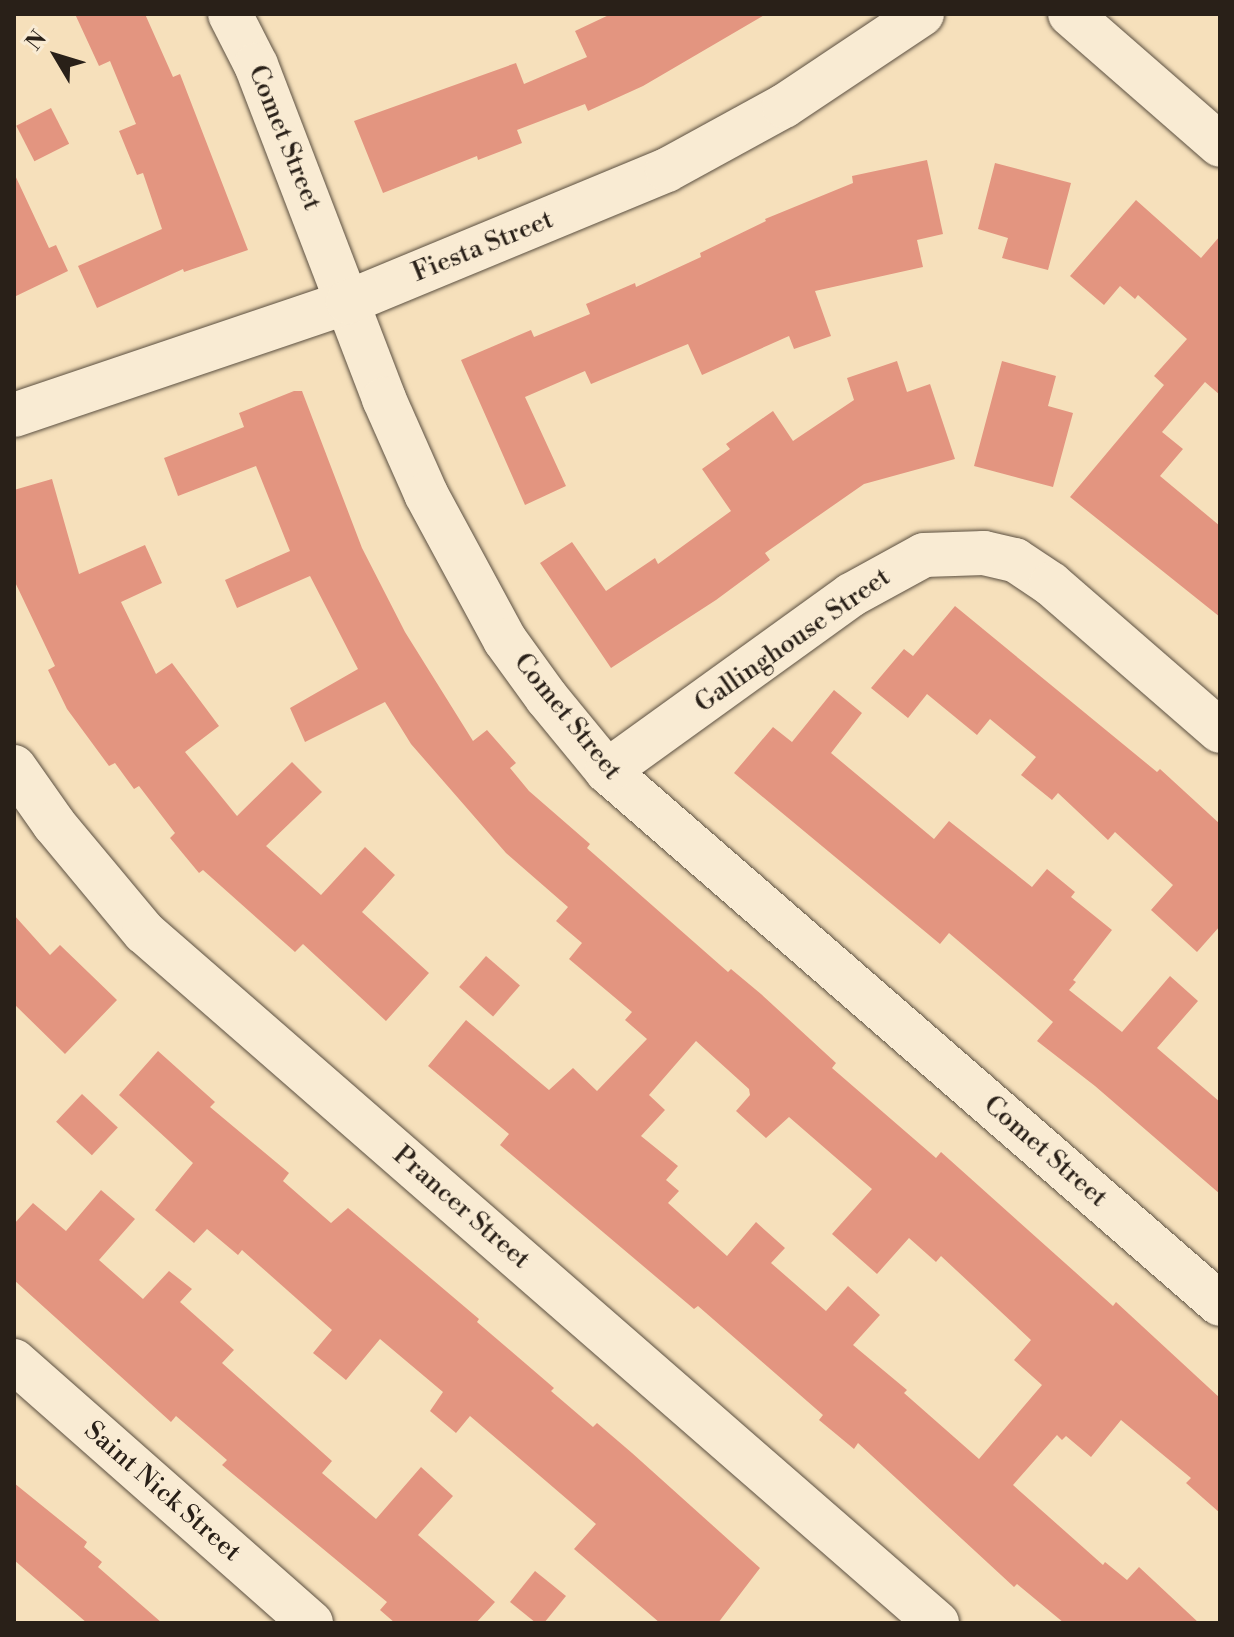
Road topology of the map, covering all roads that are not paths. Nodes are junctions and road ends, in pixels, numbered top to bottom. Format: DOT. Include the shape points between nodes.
graph roads {
  1 [pos="230,14"];
  2 [pos="922,14"];
  3 [pos="1070,14"];
  4 [pos="1220,145"];
  5 [pos="348,302"];
  6 [pos="14,415"];
  7 [pos="1220,731"];
  8 [pos="14,767"];
  9 [pos="607,771"];
  10 [pos="1220,1304"];
  11 [pos="14,1361"];
  12 [pos="311,1623"];
  13 [pos="937,1623"];
  1 -- 5 [label="street, Comet Street" via="256,65"];
  2 -- 5 [label="street, Fiesta Street" via="784,106 667,170"];
  3 -- 4 [label="street"];
  5 -- 6 [label="street, Fiesta Street"];
  5 -- 9 [label="street, Comet Street" via="384,399 461,563 505,640"];
  7 -- 9 [label="street, Gallinghouse Street" via="1051,584 1015,560 984,553 924,555 851,595"];
  8 -- 13 [label="street, Prancer Street" via="144,932"];
  9 -- 10 [label="street, Comet Street"];
  11 -- 12 [label="street, Saint Nick Street"];
}
